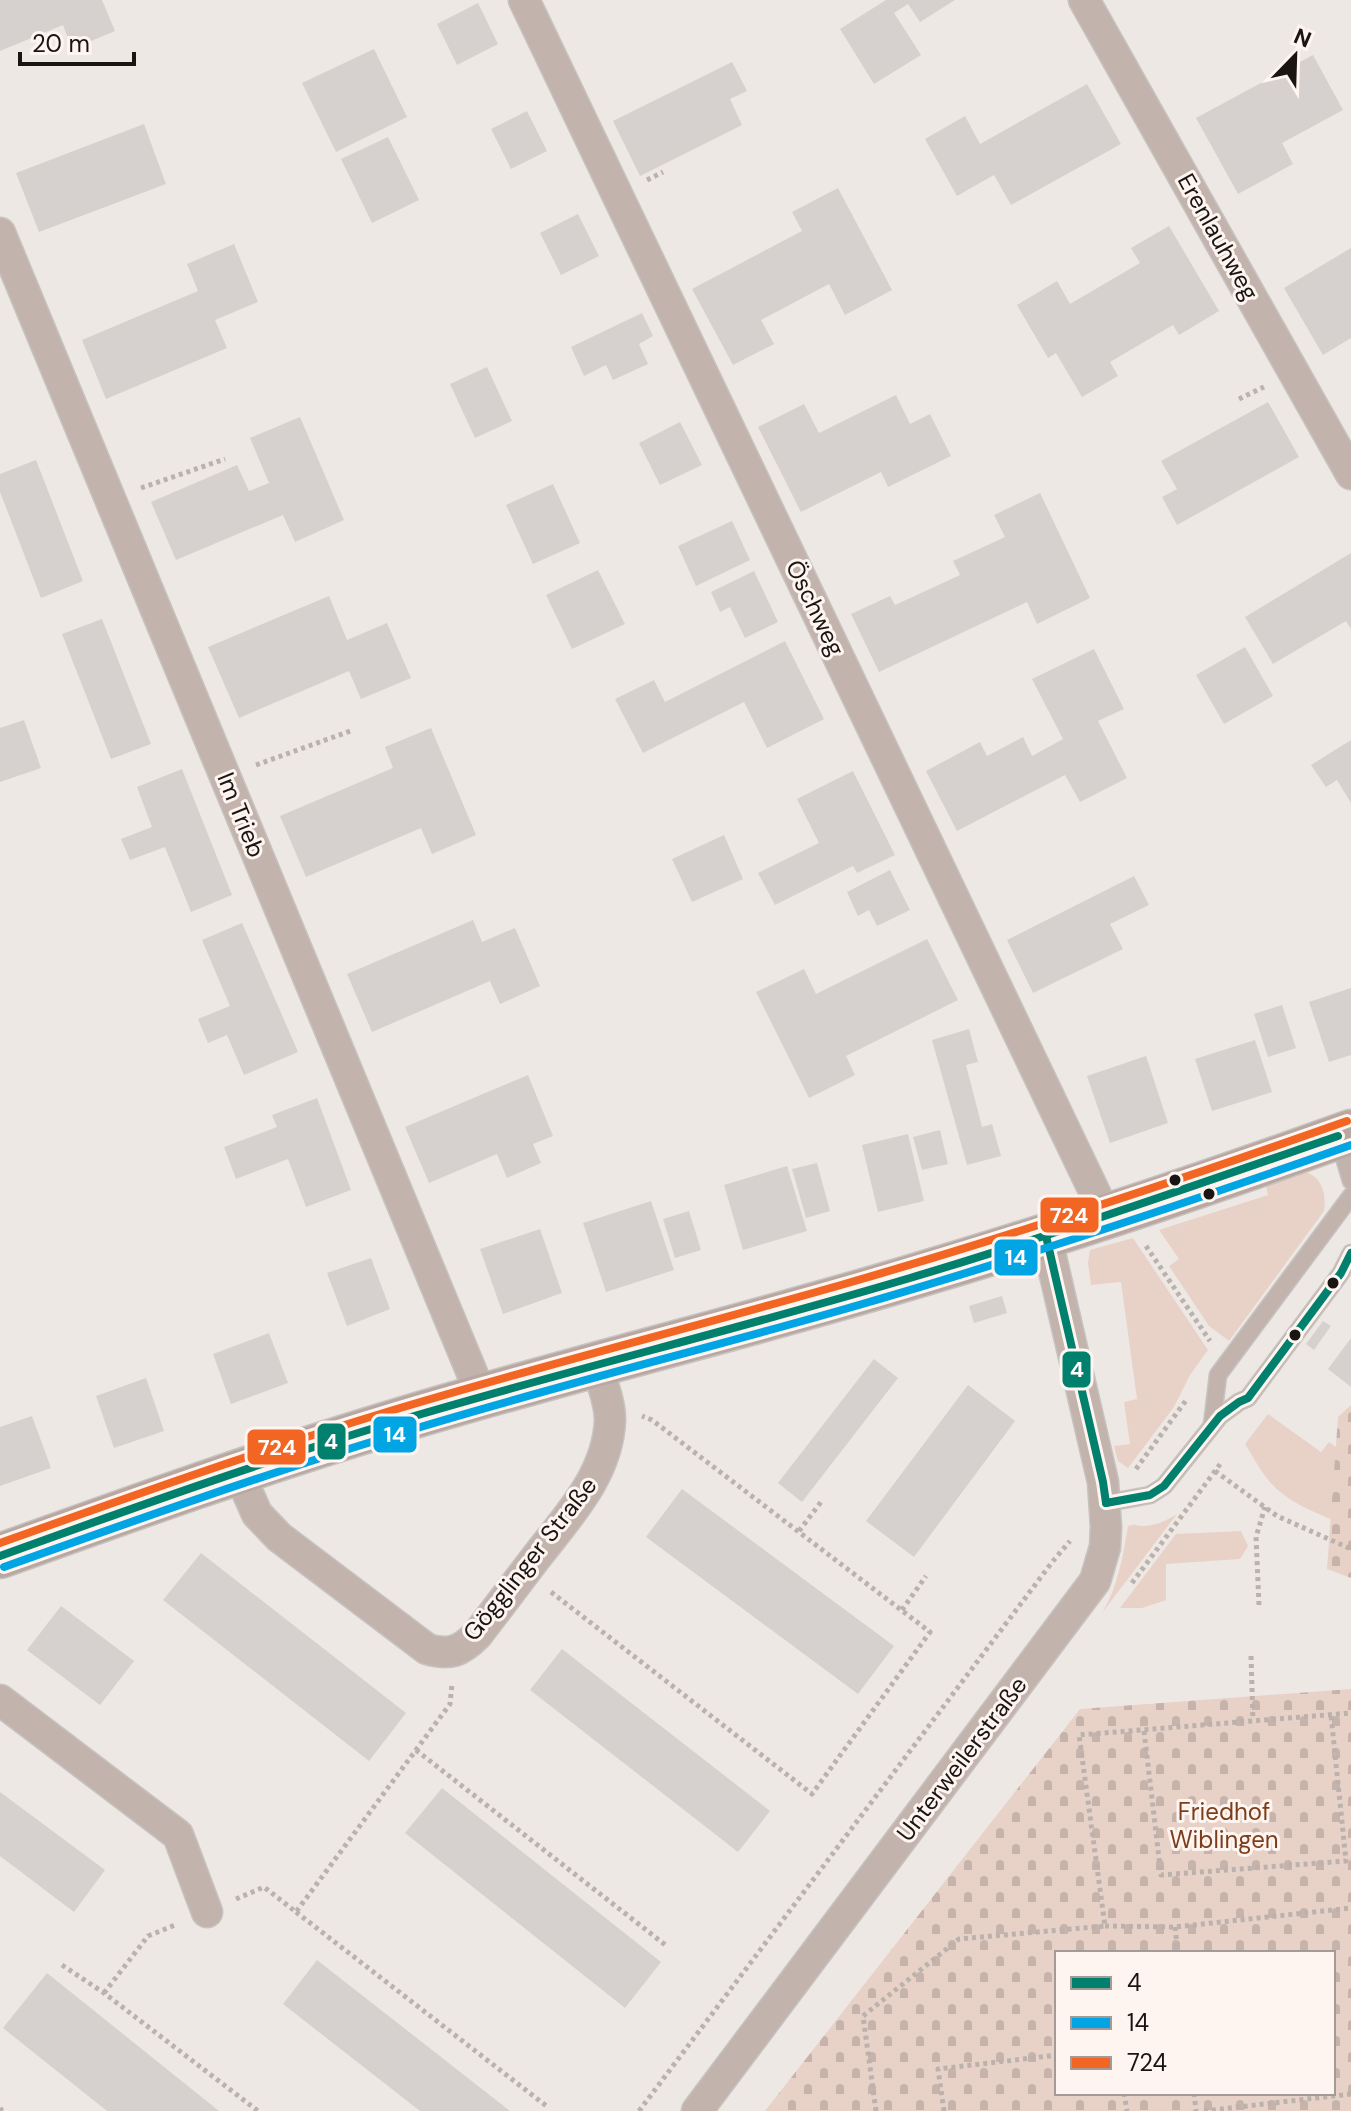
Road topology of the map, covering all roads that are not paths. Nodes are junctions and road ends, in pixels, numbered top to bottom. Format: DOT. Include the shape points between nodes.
graph roads {
  1 [pos="524,0"];
  2 [pos="1084,0"];
  3 [pos="0,233"];
  4 [pos="1351,474"];
  5 [pos="1345,1134"];
  6 [pos="1351,1181"];
  7 [pos="1351,1196"];
  8 [pos="1106,1216"];
  9 [pos="1046,1236"];
  10 [pos="1351,1253"];
  11 [pos="597,1366"];
  12 [pos="482,1397"];
  13 [pos="1212,1425"];
  14 [pos="238,1471"];
  15 [pos="1106,1503"];
  16 [pos="0,1556"];
  17 [pos="0,1700"];
  18 [pos="207,1912"];
  19 [pos="697,2111"];
  1 -- 8 [label="street, Öschweg"];
  2 -- 4 [label="street, Erenlauhweg"];
  3 -- 12 [label="street, Im Trieb"];
  5 -- 6 [label="lane"];
  5 -- 8 [label="street"];
  7 -- 13 [label="lane" via="1218,1375"];
  8 -- 9 [label="street"];
  9 -- 11 [label="street"];
  9 -- 15 [label="street"];
  10 -- 13 [label="lane" via="1248,1398"];
  11 -- 12 [label="street"];
  11 -- 14 [label="street, Gögglinger Straße" via="610,1419 604,1456 586,1491 477,1635 455,1651 441,1653 415,1642 279,1537 257,1514"];
  12 -- 14 [label="street"];
  13 -- 15 [label="lane" via="1164,1486 1150,1495"];
  14 -- 16 [label="street"];
  15 -- 19 [label="street, Unterweilerstraße" via="1105,1547 1088,1593"];
  17 -- 18 [label="street" via="178,1835"];
}
